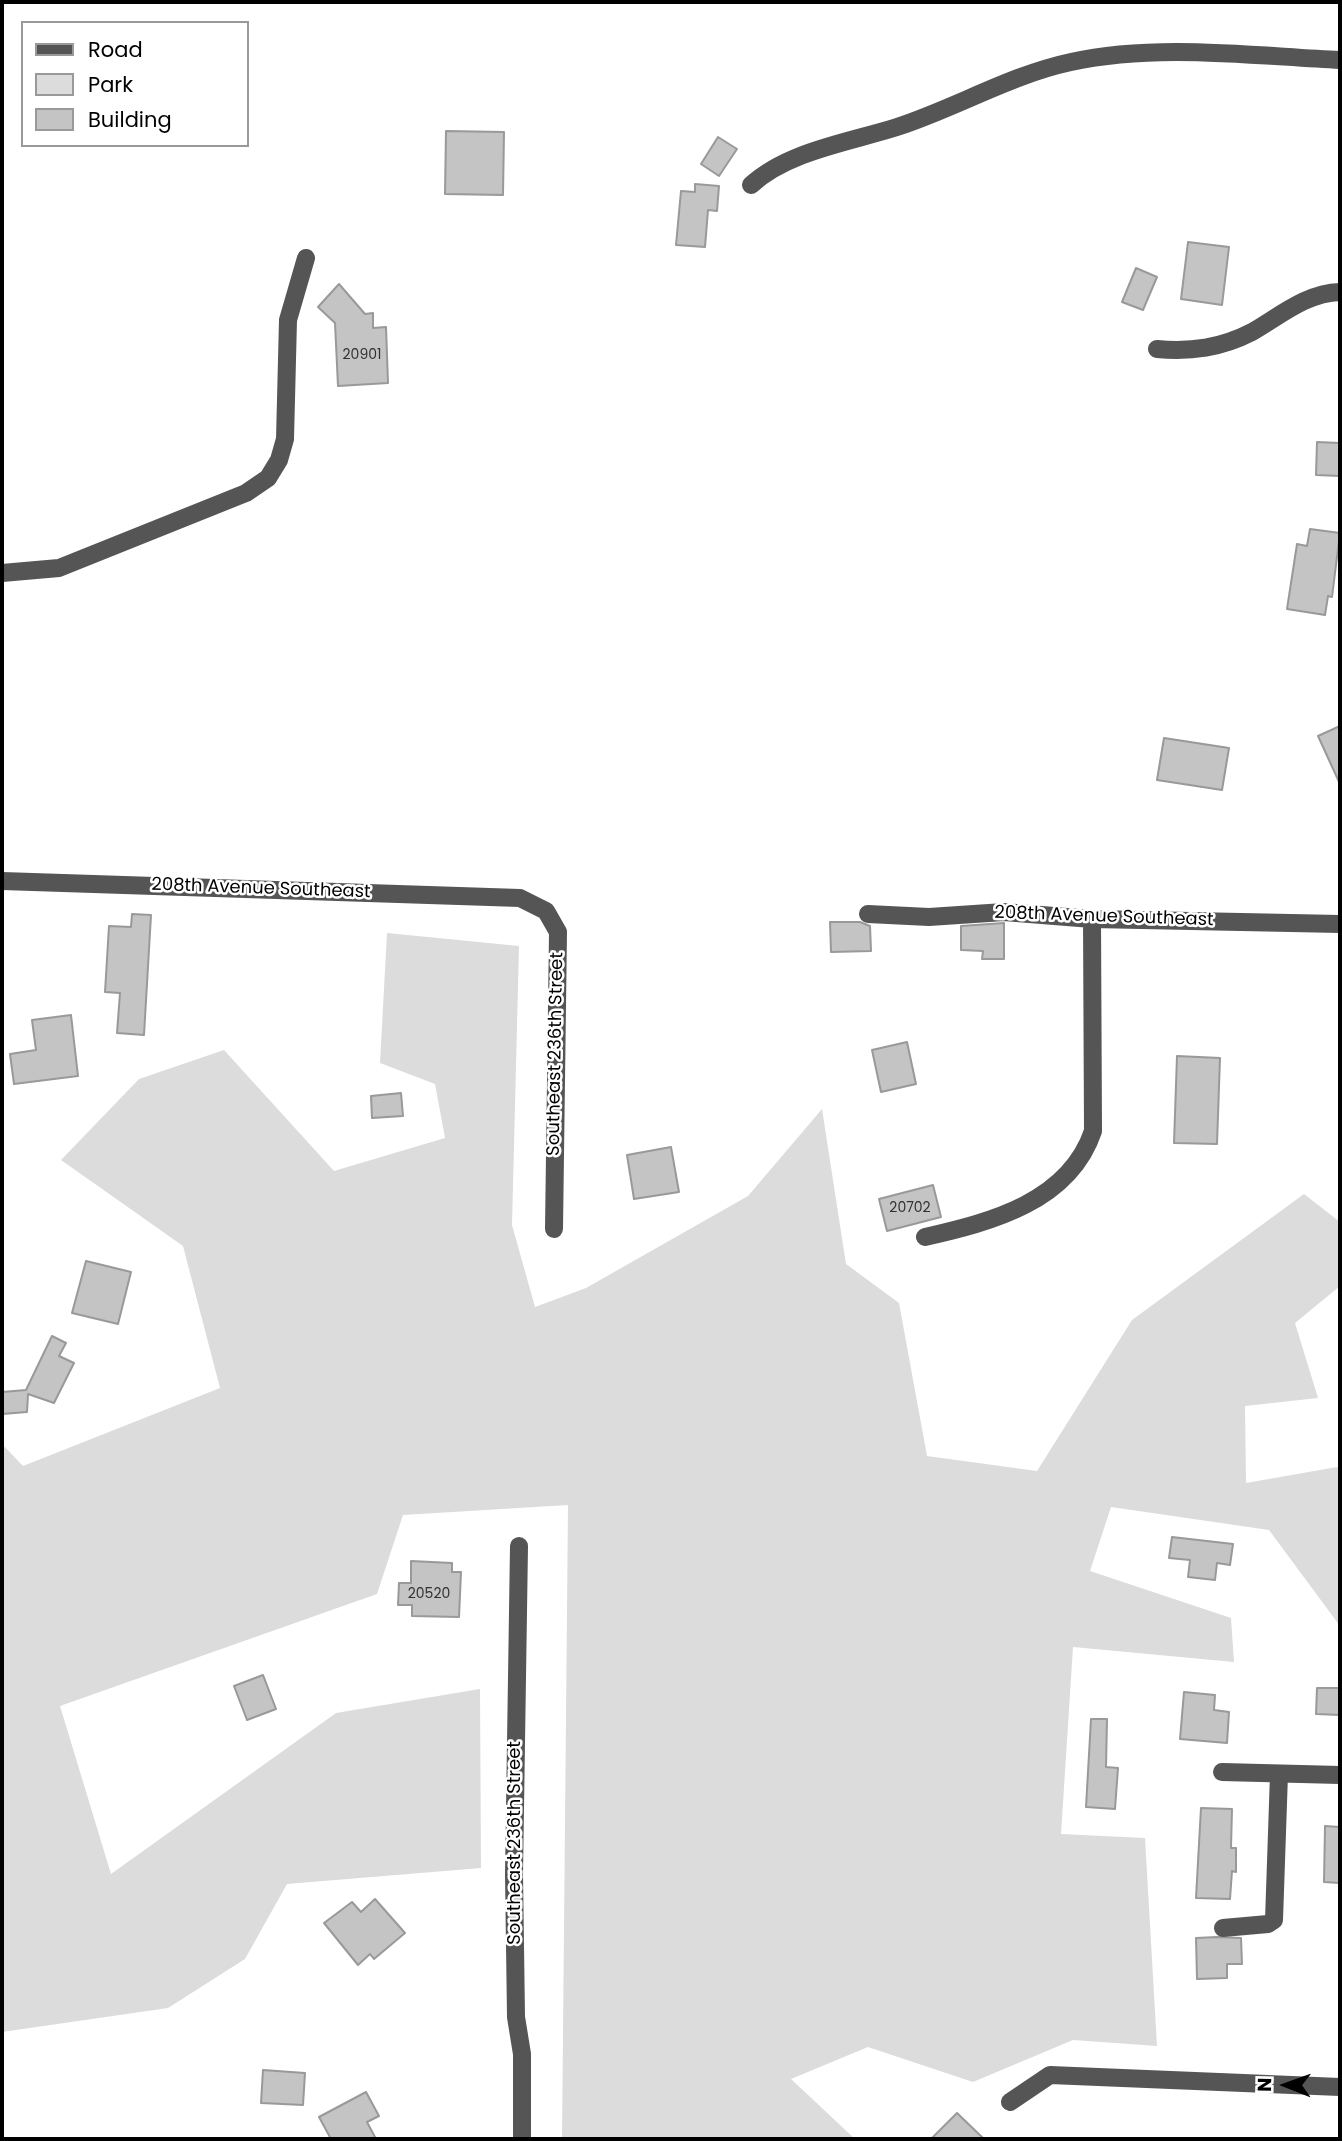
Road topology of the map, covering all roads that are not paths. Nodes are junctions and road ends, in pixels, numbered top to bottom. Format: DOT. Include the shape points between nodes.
graph roads {
  1 [pos="1340,60"];
  2 [pos="751,186"];
  3 [pos="306,258"];
  4 [pos="1340,292"];
  5 [pos="1157,349"];
  6 [pos="2,573"];
  7 [pos="2,881"];
  8 [pos="520,898"];
  9 [pos="868,914"];
  10 [pos="1092,919"];
  11 [pos="1340,924"];
  12 [pos="554,1229"];
  13 [pos="925,1237"];
  14 [pos="519,1546"];
  15 [pos="1222,1772"];
  16 [pos="1279,1774"];
  17 [pos="1340,1775"];
  18 [pos="1223,1927"];
  19 [pos="1340,2087"];
  20 [pos="1010,2102"];
  21 [pos="523,2139"];
  1 -- 2 [label="street" via="1170,54 1068,62 925,118 797,159"];
  3 -- 6 [label="street" via="288,320 285,439 268,478 246,493 59,568"];
  4 -- 5 [label="street" via="1296,304 1250,333 1218,346 1188,352"];
  7 -- 8 [label="street, 208th Avenue Southeast"];
  8 -- 12 [label="street, Southeast 236th Street" via="546,911 558,932"];
  9 -- 10 [label="street, 208th Avenue Southeast" via="929,917 1004,912"];
  10 -- 11 [label="street, 208th Avenue Southeast"];
  10 -- 13 [label="street" via="1093,1131 1086,1152 1073,1169 1018,1210 983,1224"];
  14 -- 21 [label="street, Southeast 236th Street" via="514,1874"];
  15 -- 16 [label="street"];
  16 -- 17 [label="street"];
  16 -- 18 [label="street" via="1274,1920"];
  19 -- 20 [label="street" via="1050,2075"];
}
